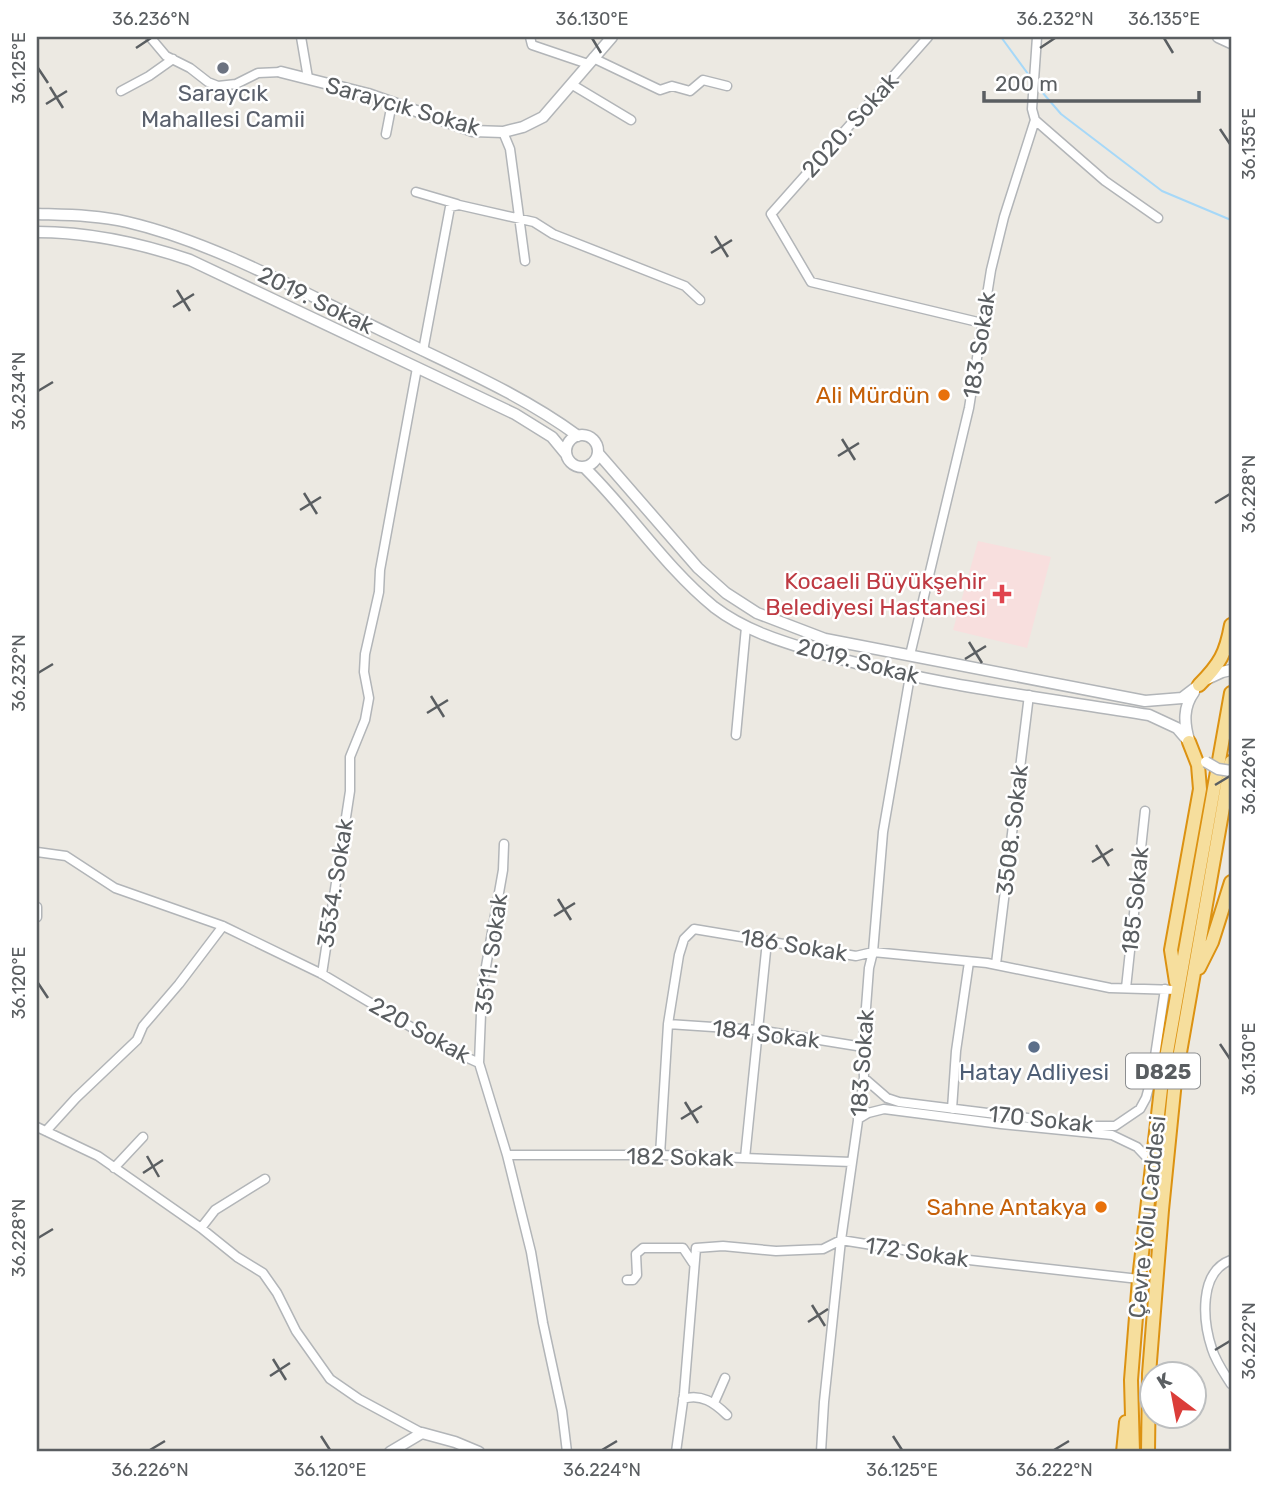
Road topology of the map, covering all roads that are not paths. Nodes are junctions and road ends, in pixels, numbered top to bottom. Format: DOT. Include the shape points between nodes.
graph roads {
  1 [pos="150,37"];
  2 [pos="301,37"];
  3 [pos="530,37"];
  4 [pos="612,37"];
  5 [pos="928,37"];
  6 [pos="1037,37"];
  7 [pos="1218,37"];
  8 [pos="1231,43"];
  9 [pos="173,59"];
  10 [pos="591,61"];
  11 [pos="281,72"];
  12 [pos="308,78"];
  13 [pos="571,84"];
  14 [pos="727,86"];
  15 [pos="121,91"];
  16 [pos="392,103"];
  17 [pos="631,120"];
  18 [pos="1035,120"];
  19 [pos="503,132"];
  20 [pos="386,134"];
  21 [pos="416,192"];
  22 [pos="460,205"];
  23 [pos="37,214"];
  24 [pos="1158,218"];
  25 [pos="519,219"];
  26 [pos="37,232"];
  27 [pos="525,261"];
  28 [pos="700,300"];
  29 [pos="982,323"];
  30 [pos="423,351"];
  31 [pos="417,368"];
  32 [pos="578,436"];
  33 [pos="598,453"];
  34 [pos="566,454"];
  35 [pos="584,467"];
  36 [pos="1231,625"];
  37 [pos="746,627"];
  38 [pos="910,654"];
  39 [pos="1226,671"];
  40 [pos="910,676"];
  41 [pos="1199,685"];
  42 [pos="1231,693"];
  43 [pos="1029,695"];
  44 [pos="736,735"];
  45 [pos="1189,742"];
  46 [pos="1231,762"];
  47 [pos="1231,771"];
  48 [pos="1144,811"];
  49 [pos="504,844"];
  50 [pos="37,852"];
  51 [pos="1231,882"];
  52 [pos="37,908"];
  53 [pos="37,917"];
  54 [pos="223,926"];
  55 [pos="767,941"];
  56 [pos="873,952"];
  57 [pos="969,962"];
  58 [pos="996,964"];
  59 [pos="321,974"];
  60 [pos="1193,981"];
  61 [pos="1126,988"];
  62 [pos="1172,990"];
  63 [pos="668,1024"];
  64 [pos="758,1030"];
  65 [pos="863,1047"];
  66 [pos="479,1063"];
  67 [pos="864,1078"];
  68 [pos="952,1109"];
  69 [pos="858,1119"];
  70 [pos="40,1129"];
  71 [pos="144,1136"];
  72 [pos="507,1155"];
  73 [pos="660,1155"];
  74 [pos="745,1158"];
  75 [pos="852,1162"];
  76 [pos="1152,1163"];
  77 [pos="114,1168"];
  78 [pos="265,1179"];
  79 [pos="201,1228"];
  80 [pos="841,1240"];
  81 [pos="1231,1260"];
  82 [pos="695,1265"];
  83 [pos="1139,1279"];
  84 [pos="627,1280"];
  85 [pos="1150,1360"];
  86 [pos="725,1378"];
  87 [pos="1131,1380"];
  88 [pos="1231,1384"];
  89 [pos="683,1399"];
  90 [pos="714,1403"];
  91 [pos="727,1415"];
  92 [pos="1148,1430"];
  93 [pos="1155,1430"];
  94 [pos="422,1433"];
  95 [pos="390,1452"];
  96 [pos="479,1452"];
  97 [pos="567,1452"];
  98 [pos="676,1452"];
  99 [pos="821,1452"];
  100 [pos="1123,1452"];
  101 [pos="1133,1452"];
  102 [pos="1148,1452"];
  103 [pos="1157,1452"];
  1 -- 9 [label="street"];
  2 -- 12 [label="street"];
  3 -- 10 [label="street" via="532,45"];
  4 -- 10 [label="street, Saraycık Sokak"];
  5 -- 29 [label="street, 2020. Sokak" via="771,214 811,282"];
  6 -- 18 [label="street, 183 Sokak"];
  7 -- 8 [label="street"];
  9 -- 11 [label="street" via="208,82 225,86 258,74"];
  9 -- 15 [label="street"];
  10 -- 13 [label="street, Saraycık Sokak"];
  10 -- 14 [label="street" via="660,90 672,86 690,91 703,79"];
  11 -- 12 [label="street, Saraycık Sokak"];
  12 -- 16 [label="street, Saraycık Sokak"];
  13 -- 17 [label="street"];
  13 -- 19 [label="street, Saraycık Sokak" via="542,117"];
  16 -- 19 [label="street, Saraycık Sokak" via="473,131"];
  16 -- 20 [label="street"];
  18 -- 24 [label="street" via="1105,181"];
  18 -- 29 [label="street, 183 Sokak" via="1004,217"];
  19 -- 25 [label="street" via="510,149"];
  21 -- 22 [label="street"];
  22 -- 25 [label="street"];
  22 -- 30 [label="street" via="450,207"];
  23 -- 30 [label="street, 2019. Sokak" via="125,221 179,236"];
  25 -- 27 [label="street"];
  25 -- 28 [label="street" via="685,286"];
  26 -- 31 [label="street, 2019. Sokak" via="106,238 180,257"];
  29 -- 38 [label="street, 183 Sokak" via="970,408"];
  30 -- 32 [label="street, 2019. Sokak" via="552,417"];
  31 -- 34 [label="street, 2019. Sokak" via="515,414 552,437"];
  31 -- 59 [label="street, 3534. Sokak" via="365,654 369,698 350,757 349,791"];
  32 -- 33 [label="street, 2019. Sokak" via="593,439"];
  32 -- 34 [label="street" via="567,445"];
  33 -- 35 [label="street"];
  33 -- 38 [label="street, 2019. Sokak" via="698,568 757,613 825,639"];
  34 -- 35 [label="street, 2019. Sokak" via="571,463"];
  35 -- 37 [label="street, 2019. Sokak" via="677,574"];
  36 -- 41 [label="highway" via="1223,657"];
  37 -- 40 [label="street, 2019. Sokak" via="803,648"];
  37 -- 44 [label="street"];
  38 -- 41 [label="street, 2019. Sokak" via="1145,701 1182,698"];
  39 -- 41 [label="street, 2019. Sokak"];
  40 -- 43 [label="street, 2019. Sokak"];
  40 -- 56 [label="street, 183 Sokak" via="883,832"];
  41 -- 45 [label="street" via="1185,712"];
  42 -- 62 [label="highway, Çevre Yolu Caddesi / D825"];
  43 -- 45 [label="street, 2019. Sokak" via="1149,715 1177,728"];
  43 -- 58 [label="street, 3508. Sokak"];
  45 -- 47 [label="street, 2019. Sokak, bridge" via="1206,762"];
  45 -- 62 [label="highway" via="1198,765 1200,789 1171,950"];
  46 -- 60 [label="highway, Çevre Yolu Caddesi / D825"];
  48 -- 61 [label="street, 185 Sokak"];
  49 -- 66 [label="street, 3511. Sokak" via="482,989"];
  50 -- 54 [label="street, 220 Sokak" via="66,856 115,888"];
  51 -- 60 [label="highway" via="1212,942"];
  52 -- 53 [label="street"];
  54 -- 59 [label="street, 220 Sokak"];
  54 -- 70 [label="street" via="143,1026 137,1040"];
  55 -- 56 [label="street, 186 Sokak" via="856,956"];
  55 -- 63 [label="street, 186 Sokak" via="694,929 684,939 679,955"];
  55 -- 64 [label="street"];
  56 -- 57 [label="street, 186 Sokak"];
  56 -- 65 [label="street, 183 Sokak"];
  57 -- 58 [label="street, 186 Sokak"];
  57 -- 68 [label="street"];
  58 -- 61 [label="street, 186 Sokak"];
  59 -- 66 [label="street, 220 Sokak"];
  60 -- 85 [label="highway, Çevre Yolu Caddesi / D825" via="1175,1081"];
  61 -- 62 [label="street, 186 Sokak"];
  62 -- 68 [label="street, 170 Sokak" via="1146,1098 1123,1122 1092,1126"];
  62 -- 76 [label="highway, Çevre Yolu Caddesi / D825"];
  63 -- 64 [label="street, 184 Sokak"];
  63 -- 73 [label="street, 186 Sokak"];
  64 -- 65 [label="street, 184 Sokak"];
  64 -- 74 [label="street"];
  65 -- 67 [label="street, 183 Sokak"];
  66 -- 72 [label="street, 220 Sokak"];
  67 -- 68 [label="street, 170 Sokak" via="887,1098"];
  67 -- 69 [label="street, 183 Sokak"];
  69 -- 75 [label="street, 183 Sokak"];
  69 -- 76 [label="street, 170 Sokak" via="884,1109 1112,1135 1137,1147"];
  70 -- 77 [label="street"];
  71 -- 77 [label="street"];
  72 -- 73 [label="street, 182 Sokak"];
  72 -- 97 [label="street, 220 Sokak" via="531,1252"];
  73 -- 74 [label="street, 182 Sokak"];
  74 -- 75 [label="street, 182 Sokak"];
  75 -- 80 [label="street, 183 Sokak"];
  76 -- 83 [label="highway, Çevre Yolu Caddesi / D825"];
  77 -- 79 [label="street"];
  78 -- 79 [label="street" via="215,1210"];
  79 -- 94 [label="street" via="263,1273 330,1379"];
  80 -- 82 [label="street, 172 Sokak" via="822,1249 696,1248"];
  80 -- 83 [label="street, 172 Sokak"];
  80 -- 99 [label="street, 183 Sokak"];
  81 -- 88 [label="street" via="1209,1279 1206,1306 1212,1349"];
  82 -- 84 [label="street" via="683,1248 643,1248 636,1254 637,1275"];
  82 -- 89 [label="street"];
  83 -- 87 [label="highway, Çevre Yolu Caddesi / D825"];
  86 -- 90 [label="street"];
  87 -- 100 [label="highway"];
  87 -- 101 [label="highway, Çevre Yolu Caddesi / D825"];
  89 -- 90 [label="street" via="692,1396"];
  89 -- 98 [label="street"];
  90 -- 91 [label="street"];
  92 -- 102 [label="highway, Çevre Yolu Caddesi / D825"];
  93 -- 103 [label="highway"];
  94 -- 95 [label="street"];
  94 -- 96 [label="street"];
}
